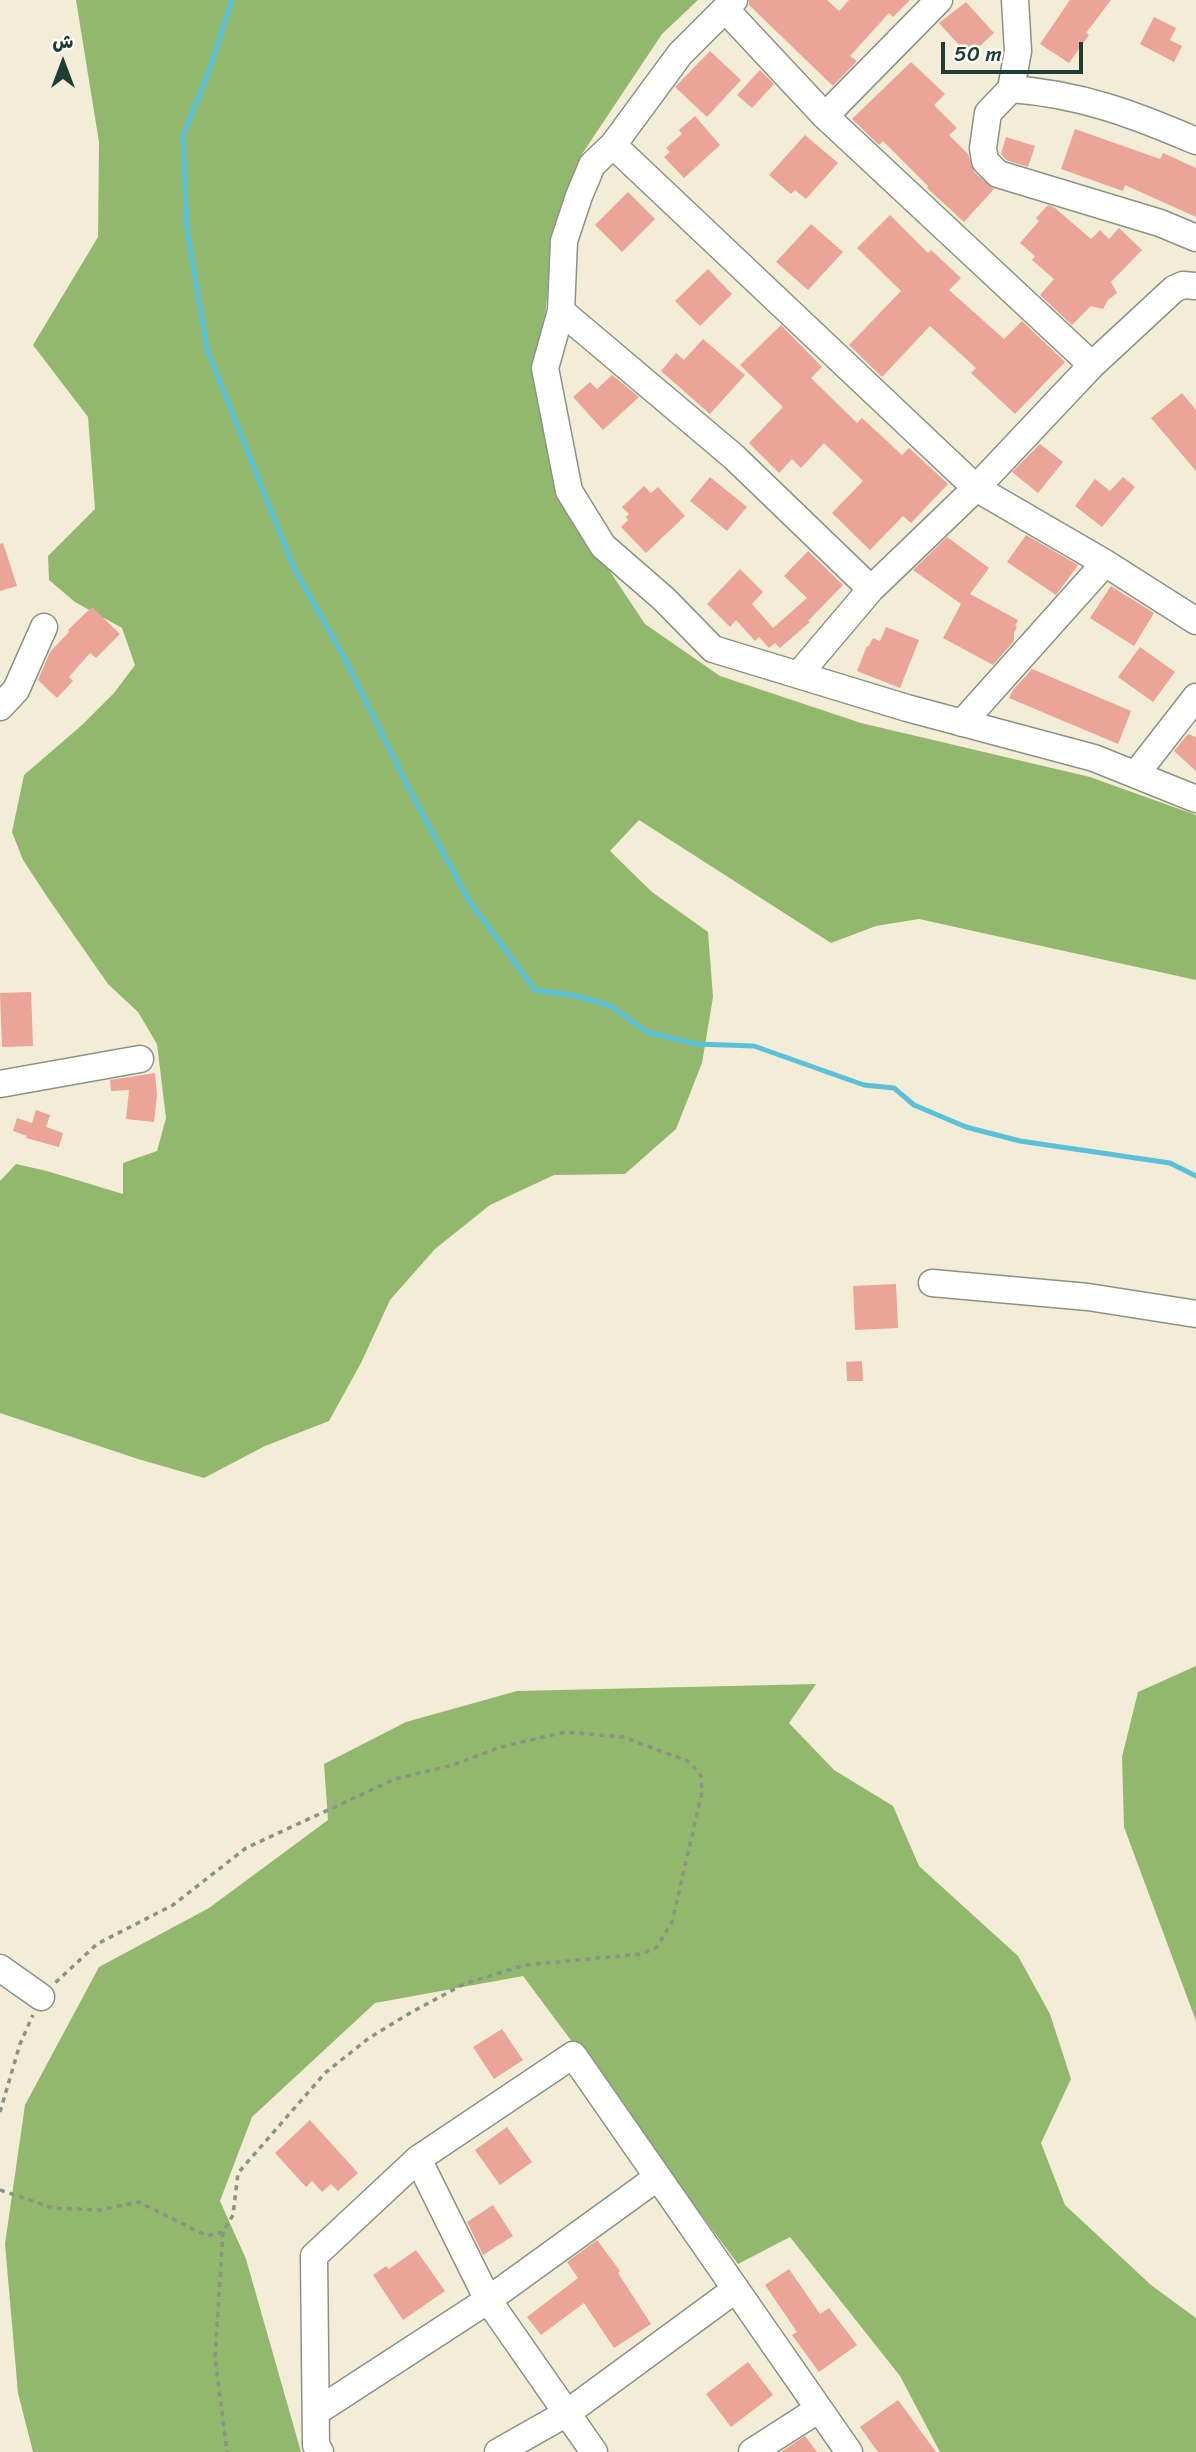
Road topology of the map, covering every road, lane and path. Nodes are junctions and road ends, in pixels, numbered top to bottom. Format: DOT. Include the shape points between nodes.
graph roads {
  1 [pos="939,0"];
  2 [pos="1015,0"];
  3 [pos="729,4"];
  4 [pos="1011,89"];
  5 [pos="825,116"];
  6 [pos="1196,141"];
  7 [pos="613,145"];
  8 [pos="1196,238"];
  9 [pos="1196,286"];
  10 [pos="561,311"];
  11 [pos="1091,365"];
  12 [pos="976,488"];
  13 [pos="1105,563"];
  14 [pos="871,589"];
  15 [pos="1196,621"];
  16 [pos="44,627"];
  17 [pos="799,674"];
  18 [pos="1196,697"];
  19 [pos="0,707"];
  20 [pos="962,723"];
  21 [pos="1136,774"];
  22 [pos="1196,799"];
  23 [pos="140,1059"];
  24 [pos="0,1084"];
  25 [pos="932,1283"];
  26 [pos="1196,1314"];
  27 [pos="0,1968"];
  28 [pos="41,1997"];
  29 [pos="0,2112"];
  30 [pos="418,2159"];
  31 [pos="658,2177"];
  32 [pos="0,2190"];
  33 [pos="223,2232"];
  34 [pos="736,2289"];
  35 [pos="488,2300"];
  36 [pos="819,2409"];
  37 [pos="316,2412"];
  38 [pos="567,2413"];
  39 [pos="227,2452"];
  40 [pos="320,2452"];
  41 [pos="498,2452"];
  42 [pos="594,2452"];
  43 [pos="752,2452"];
  44 [pos="849,2452"];
  1 -- 5 [label="street"];
  2 -- 4 [label="street" via="1018,51"];
  3 -- 5 [label="street"];
  3 -- 7 [label="street" via="680,54"];
  4 -- 6 [label="street" via="1052,92 1131,114"];
  4 -- 8 [label="street" via="988,113 985,161 998,174"];
  5 -- 11 [label="street"];
  7 -- 10 [label="street" via="592,165 564,241"];
  7 -- 12 [label="street"];
  9 -- 11 [label="street" via="1174,289"];
  10 -- 14 [label="street" via="734,457"];
  10 -- 17 [label="street" via="545,368 554,424 569,491 603,546 713,649"];
  11 -- 12 [label="street"];
  12 -- 13 [label="street"];
  12 -- 14 [label="street"];
  13 -- 15 [label="street"];
  13 -- 20 [label="street"];
  14 -- 17 [label="street"];
  16 -- 19 [label="street" via="16,691"];
  17 -- 20 [label="street"];
  18 -- 21 [label="street"];
  20 -- 21 [label="street"];
  21 -- 22 [label="street"];
  23 -- 24 [label="street"];
  25 -- 26 [label="street" via="1087,1297"];
  27 -- 28 [label="street"];
  28 -- 29 [label="path" via="20,2044"];
  28 -- 33 [label="path" via="97,1944 173,1905 246,1848 395,1779 565,1732 623,1737 690,1762 701,1776 702,1792 672,1922 657,1947 641,1954 525,1965 464,1984 369,2038 325,2073 238,2173 233,2216"];
  30 -- 31 [label="street" via="573,2055"];
  30 -- 35 [label="street"];
  30 -- 37 [label="street" via="314,2256"];
  31 -- 34 [label="street"];
  31 -- 35 [label="street"];
  32 -- 33 [label="path" via="53,2208 100,2210 139,2202 207,2236"];
  33 -- 39 [label="path" via="215,2357"];
  34 -- 36 [label="street"];
  34 -- 38 [label="street"];
  35 -- 37 [label="street"];
  35 -- 38 [label="street"];
  36 -- 43 [label="street"];
  36 -- 44 [label="street"];
  37 -- 40 [label="street"];
  38 -- 41 [label="street"];
  38 -- 42 [label="street"];
}
